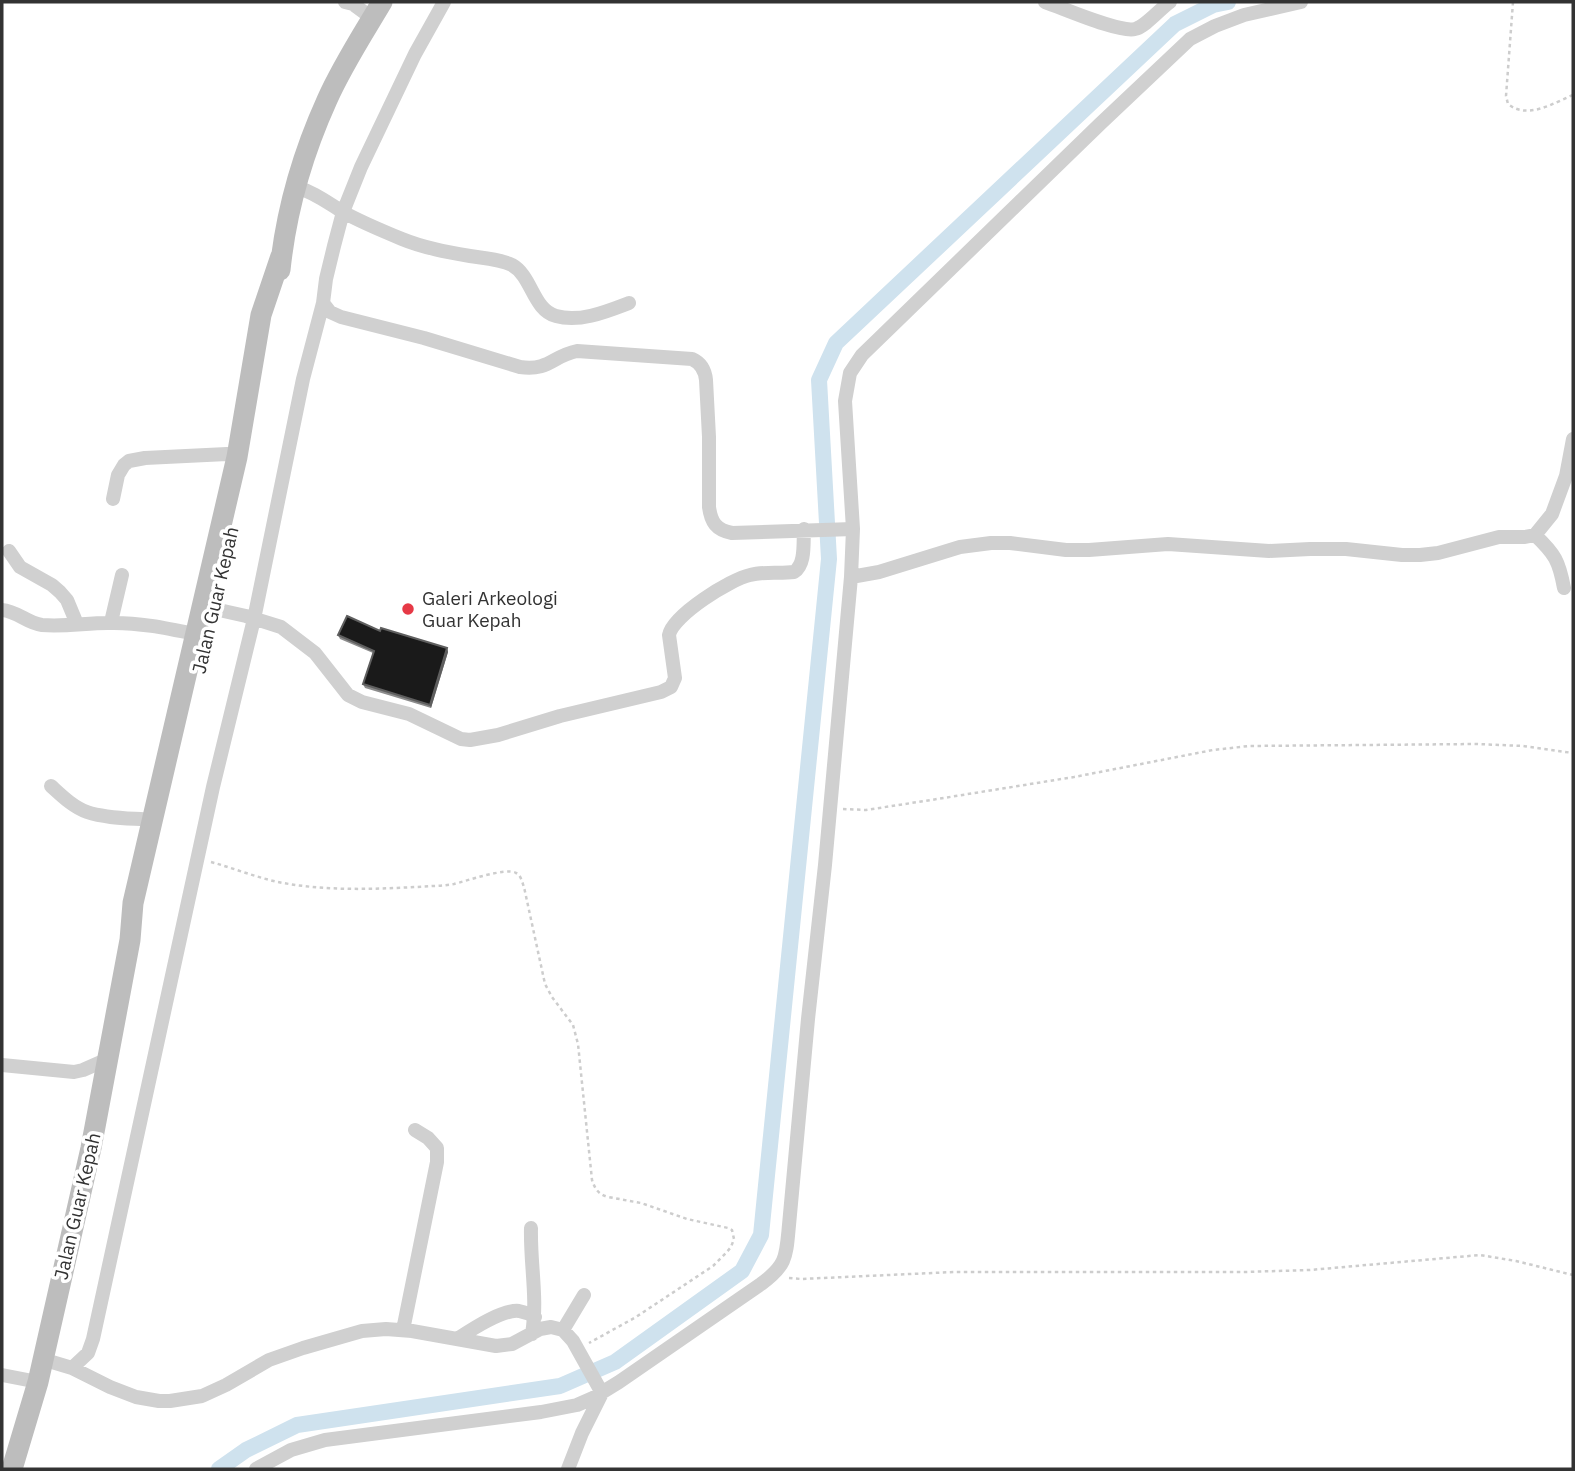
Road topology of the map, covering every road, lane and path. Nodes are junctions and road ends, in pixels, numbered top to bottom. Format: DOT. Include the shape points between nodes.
graph roads {
  1 [pos="444,2"];
  2 [pos="1045,2"];
  3 [pos="1170,2"];
  4 [pos="1301,2"];
  5 [pos="1513,2"];
  6 [pos="349,3"];
  7 [pos="377,10"];
  8 [pos="1573,95"];
  9 [pos="302,189"];
  10 [pos="339,209"];
  11 [pos="281,256"];
  12 [pos="323,303"];
  13 [pos="629,303"];
  14 [pos="1573,439"];
  15 [pos="237,457"];
  16 [pos="113,499"];
  17 [pos="808,529"];
  18 [pos="847,529"];
  19 [pos="1535,535"];
  20 [pos="9,551"];
  21 [pos="122,575"];
  22 [pos="851,577"];
  23 [pos="1564,589"];
  24 [pos="213,609"];
  25 [pos="2,610"];
  26 [pos="250,618"];
  27 [pos="111,622"];
  28 [pos="77,624"];
  29 [pos="195,634"];
  30 [pos="1573,753"];
  31 [pos="51,786"];
  32 [pos="830,807"];
  33 [pos="153,820"];
  34 [pos="198,858"];
  35 [pos="130,940"];
  36 [pos="108,1059"];
  37 [pos="2,1065"];
  38 [pos="415,1130"];
  39 [pos="531,1228"];
  40 [pos="777,1272"];
  41 [pos="1573,1275"];
  42 [pos="584,1295"];
  43 [pos="535,1317"];
  44 [pos="403,1330"];
  45 [pos="563,1330"];
  46 [pos="532,1334"];
  47 [pos="457,1339"];
  48 [pos="580,1351"];
  49 [pos="42,1359"];
  50 [pos="72,1368"];
  51 [pos="2,1375"];
  52 [pos="38,1382"];
  53 [pos="602,1393"];
  54 [pos="12,1469"];
  55 [pos="256,1469"];
  56 [pos="568,1469"];
  1 -- 10 [label="street"];
  2 -- 3 [label="street" via="1125,30 1137,29"];
  4 -- 18 [label="street" via="1244,15 1190,39 862,355 850,373 845,401"];
  5 -- 8 [label="path" via="1508,104 1526,112"];
  6 -- 7 [label="street"];
  7 -- 9 [label="main road, Jalan Guar Kepah" via="327,99 310,140"];
  9 -- 10 [label="street"];
  9 -- 11 [label="main road, Jalan Guar Kepah"];
  10 -- 12 [label="street"];
  10 -- 13 [label="street" via="411,242 513,266 547,312 557,317 584,317"];
  11 -- 15 [label="main road, Jalan Guar Kepah" via="261,315"];
  11 -- 24 [label="main road, Jalan Guar Kepah" via="275,317"];
  12 -- 17 [label="street" via="341,317 520,367 544,366 576,352 696,361 706,380 713,522 732,533"];
  12 -- 26 [label="street"];
  14 -- 19 [label="street" via="1552,514"];
  15 -- 16 [label="street" via="129,461 118,474"];
  15 -- 24 [label="main road, Jalan Guar Kepah"];
  17 -- 18 [label="street"];
  17 -- 26 [label="street" via="798,570 744,576 678,619 669,635 676,678 671,687 485,738 461,739 410,714 355,699 343,691 308,647 281,627"];
  18 -- 22 [label="street"];
  19 -- 22 [label="street" via="1499,537 1420,555 1168,544 1066,550 991,543"];
  19 -- 23 [label="street" via="1556,557"];
  20 -- 28 [label="street" via="20,567 60,592"];
  21 -- 27 [label="street"];
  22 -- 32 [label="street"];
  24 -- 26 [label="street"];
  24 -- 29 [label="main road, Jalan Guar Kepah"];
  24 -- 35 [label="main road, Jalan Guar Kepah" via="166,824 145,907"];
  25 -- 28 [label="street" via="40,624"];
  26 -- 34 [label="street"];
  27 -- 28 [label="street"];
  27 -- 29 [label="street"];
  29 -- 33 [label="main road, Jalan Guar Kepah"];
  30 -- 32 [label="path" via="1477,744 1249,746 866,810"];
  31 -- 33 [label="street" via="88,812"];
  32 -- 40 [label="street" via="788,1237"];
  33 -- 35 [label="main road, Jalan Guar Kepah" via="133,903"];
  34 -- 48 [label="path" via="279,882 340,888 435,886 513,871 519,875 545,984 575,1033 596,1190 728,1228 734,1234 731,1247 712,1266"];
  34 -- 50 [label="street" via="93,1339 85,1357"];
  35 -- 36 [label="main road, Jalan Guar Kepah"];
  36 -- 37 [label="street" via="74,1072"];
  36 -- 49 [label="main road, Jalan Guar Kepah"];
  38 -- 44 [label="street" via="437,1148 437,1162"];
  39 -- 43 [label="street"];
  40 -- 41 [label="path" via="795,1279 954,1272 1244,1272 1480,1255"];
  40 -- 53 [label="street"];
  42 -- 45 [label="street"];
  43 -- 46 [label="street"];
  43 -- 47 [label="street" via="510,1312"];
  44 -- 47 [label="street"];
  44 -- 50 [label="street" via="362,1331 303,1348 261,1364 215,1391 180,1400 136,1396"];
  45 -- 46 [label="street" via="546,1327"];
  45 -- 48 [label="street"];
  46 -- 47 [label="street" via="496,1346"];
  48 -- 53 [label="street"];
  49 -- 50 [label="street"];
  49 -- 52 [label="main road, Jalan Guar Kepah"];
  51 -- 52 [label="street"];
  52 -- 54 [label="main road, Jalan Guar Kepah"];
  53 -- 55 [label="street" via="577,1405 541,1412 317,1442"];
  53 -- 56 [label="street"];
}
